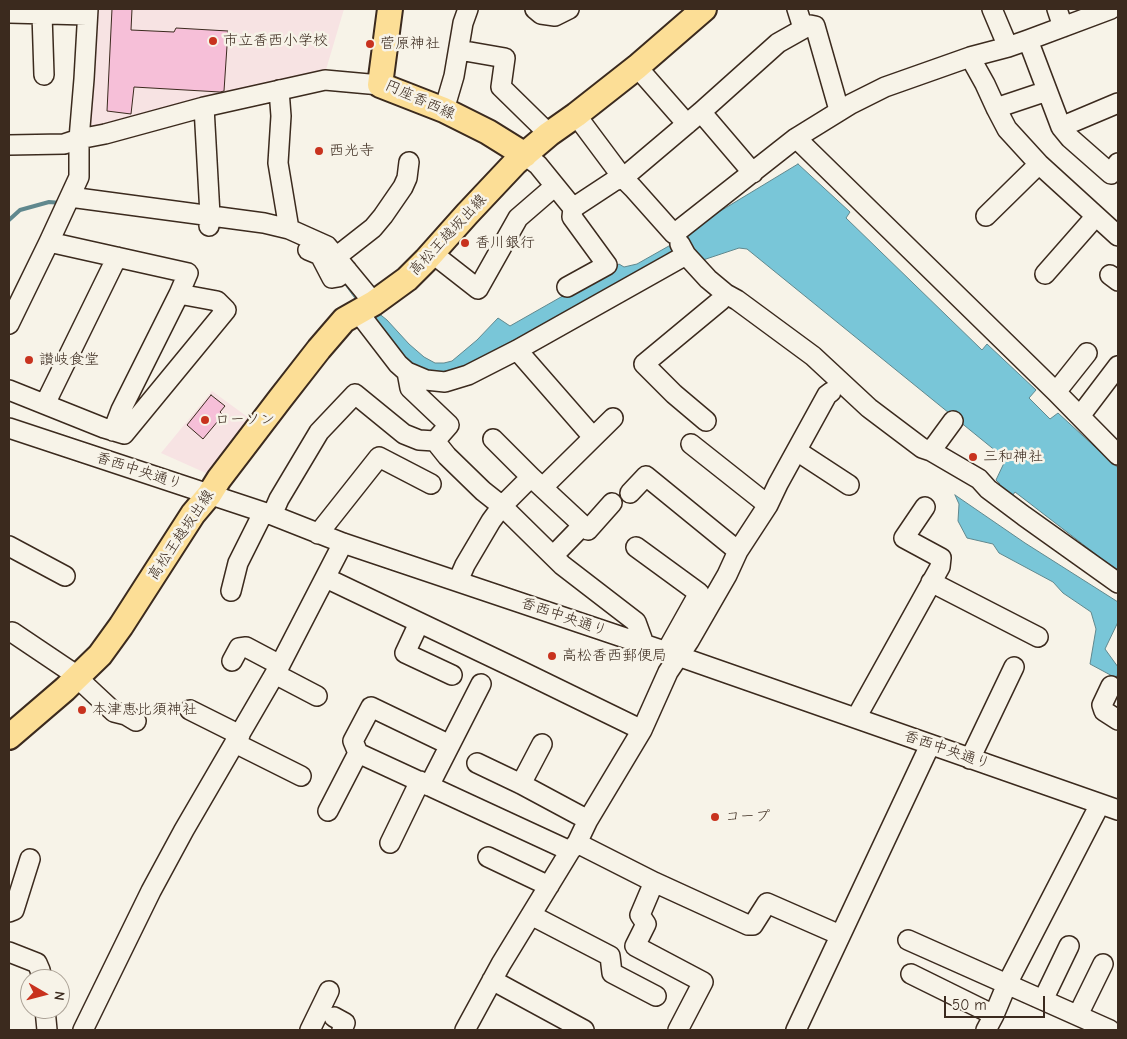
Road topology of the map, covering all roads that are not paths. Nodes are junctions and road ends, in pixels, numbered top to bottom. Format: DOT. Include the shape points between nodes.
graph roads {
  1 [pos="390,9"];
  2 [pos="468,9"];
  3 [pos="535,9"];
  4 [pos="569,9"];
  5 [pos="704,9"];
  6 [pos="797,9"];
  7 [pos="992,9"];
  8 [pos="1057,9"];
  9 [pos="1111,9"];
  10 [pos="87,12"];
  11 [pos="9,14"];
  12 [pos="42,14"];
  13 [pos="812,21"];
  14 [pos="1063,27"];
  15 [pos="1028,40"];
  16 [pos="1008,47"];
  17 [pos="459,50"];
  18 [pos="970,57"];
  19 [pos="637,68"];
  20 [pos="44,75"];
  21 [pos="380,85"];
  22 [pos="279,90"];
  23 [pos="1047,91"];
  24 [pos="1118,103"];
  25 [pos="204,108"];
  26 [pos="996,108"];
  27 [pos="444,110"];
  28 [pos="839,110"];
  29 [pos="701,112"];
  30 [pos="576,115"];
  31 [pos="687,124"];
  32 [pos="1061,127"];
  33 [pos="549,134"];
  34 [pos="796,138"];
  35 [pos="79,139"];
  36 [pos="9,145"];
  37 [pos="525,155"];
  38 [pos="409,162"];
  39 [pos="1118,163"];
  40 [pos="1039,164"];
  41 [pos="753,173"];
  42 [pos="623,178"];
  43 [pos="555,186"];
  44 [pos="67,203"];
  45 [pos="573,208"];
  46 [pos="986,216"];
  47 [pos="1096,216"];
  48 [pos="210,220"];
  49 [pos="289,229"];
  50 [pos="1118,236"];
  51 [pos="49,242"];
  52 [pos="1118,244"];
  53 [pos="680,245"];
  54 [pos="1118,251"];
  55 [pos="432,253"];
  56 [pos="117,257"];
  57 [pos="332,261"];
  58 [pos="1045,274"];
  59 [pos="568,287"];
  60 [pos="179,294"];
  61 [pos="726,294"];
  62 [pos="366,308"];
  63 [pos="9,324"];
  64 [pos="517,350"];
  65 [pos="1088,353"];
  66 [pos="1118,366"];
  67 [pos="407,372"];
  68 [pos="9,390"];
  69 [pos="831,392"];
  70 [pos="1056,392"];
  71 [pos="46,404"];
  72 [pos="1080,416"];
  73 [pos="613,418"];
  74 [pos="953,421"];
  75 [pos="706,422"];
  76 [pos="9,428"];
  77 [pos="113,431"];
  78 [pos="593,437"];
  79 [pos="493,439"];
  80 [pos="434,441"];
  81 [pos="691,444"];
  82 [pos="797,451"];
  83 [pos="931,451"];
  84 [pos="1118,455"];
  85 [pos="537,482"];
  86 [pos="431,484"];
  87 [pos="849,485"];
  88 [pos="630,493"];
  89 [pos="209,495"];
  90 [pos="612,503"];
  91 [pos="768,505"];
  92 [pos="502,506"];
  93 [pos="925,507"];
  94 [pos="268,514"];
  95 [pos="583,525"];
  96 [pos="318,534"];
  97 [pos="343,543"];
  98 [pos="9,546"];
  99 [pos="636,547"];
  100 [pos="738,551"];
  101 [pos="553,556"];
  102 [pos="65,576"];
  103 [pos="326,578"];
  104 [pos="458,581"];
  105 [pos="931,582"];
  106 [pos="1118,583"];
  107 [pos="232,590"];
  108 [pos="419,623"];
  109 [pos="10,633"];
  110 [pos="1038,637"];
  111 [pos="644,644"];
  112 [pos="672,654"];
  113 [pos="232,661"];
  114 [pos="1014,667"];
  115 [pos="278,669"];
  116 [pos="452,674"];
  117 [pos="77,678"];
  118 [pos="481,684"];
  119 [pos="1111,686"];
  120 [pos="317,696"];
  121 [pos="190,710"];
  122 [pos="856,718"];
  123 [pos="1118,720"];
  124 [pos="136,721"];
  125 [pos="642,730"];
  126 [pos="9,737"];
  127 [pos="238,739"];
  128 [pos="542,744"];
  129 [pos="450,745"];
  130 [pos="930,745"];
  131 [pos="358,753"];
  132 [pos="970,759"];
  133 [pos="477,763"];
  134 [pos="301,776"];
  135 [pos="425,784"];
  136 [pos="521,784"];
  137 [pos="1100,804"];
  138 [pos="1118,810"];
  139 [pos="328,811"];
  140 [pos="588,820"];
  141 [pos="390,843"];
  142 [pos="573,847"];
  143 [pos="488,857"];
  144 [pos="30,859"];
  145 [pos="654,882"];
  146 [pos="549,886"];
  147 [pos="9,912"];
  148 [pos="531,915"];
  149 [pos="840,935"];
  150 [pos="908,940"];
  151 [pos="1069,946"];
  152 [pos="9,952"];
  153 [pos="1103,964"];
  154 [pos="40,969"];
  155 [pos="911,974"];
  156 [pos="492,980"];
  157 [pos="1007,984"];
  158 [pos="329,991"];
  159 [pos="656,996"];
  160 [pos="1043,1000"];
  161 [pos="1078,1016"];
  162 [pos="991,1022"];
  163 [pos="562,1025"];
  164 [pos="83,1030"];
  165 [pos="310,1030"];
  166 [pos="465,1030"];
  167 [pos="584,1030"];
  168 [pos="678,1030"];
  169 [pos="796,1030"];
  170 [pos="1110,1030"];
  1 -- 21 [label="main road, 円座香西線"];
  2 -- 17 [label="street"];
  3 -- 4 [label="street" via="541,14 555,16"];
  5 -- 19 [label="main road, 高松王越坂出線"];
  6 -- 13 [label="street"];
  7 -- 16 [label="street"];
  8 -- 14 [label="street"];
  9 -- 14 [label="street"];
  10 -- 12 [label="street"];
  10 -- 35 [label="street"];
  11 -- 12 [label="street"];
  12 -- 20 [label="street"];
  13 -- 28 [label="street"];
  13 -- 29 [label="street" via="778,44"];
  14 -- 15 [label="street"];
  15 -- 16 [label="street"];
  15 -- 23 [label="street"];
  16 -- 18 [label="street"];
  17 -- 27 [label="street"];
  17 -- 33 [label="street" via="505,58 501,87"];
  18 -- 26 [label="street"];
  18 -- 28 [label="street" via="884,87"];
  19 -- 30 [label="main road, 高松王越坂出線"];
  19 -- 31 [label="street"];
  21 -- 22 [label="street" via="325,80"];
  21 -- 27 [label="main road, 円座香西線"];
  22 -- 25 [label="street"];
  22 -- 49 [label="street" via="278,163"];
  23 -- 26 [label="street"];
  23 -- 32 [label="street"];
  24 -- 32 [label="street"];
  25 -- 35 [label="street"];
  25 -- 48 [label="street"];
  26 -- 40 [label="street" via="1008,129"];
  27 -- 37 [label="main road, 円座香西線"];
  28 -- 34 [label="street"];
  29 -- 31 [label="street"];
  29 -- 41 [label="street"];
  30 -- 33 [label="main road, 高松王越坂出線"];
  30 -- 42 [label="street"];
  31 -- 42 [label="street"];
  32 -- 39 [label="street" via="1111,174"];
  33 -- 37 [label="main road, 高松王越坂出線"];
  34 -- 41 [label="street"];
  34 -- 70 [label="street"];
  35 -- 36 [label="street" via="64,144"];
  35 -- 44 [label="street" via="79,177"];
  37 -- 43 [label="street"];
  37 -- 55 [label="main road, 高松王越坂出線"];
  38 -- 57 [label="street" via="403,187 383,216"];
  40 -- 46 [label="street"];
  40 -- 47 [label="street"];
  41 -- 53 [label="street"];
  42 -- 45 [label="street"];
  42 -- 53 [label="street"];
  43 -- 45 [label="street"];
  43 -- 55 [label="street" via="518,218 478,289"];
  44 -- 48 [label="street"];
  44 -- 51 [label="street"];
  45 -- 59 [label="street" via="572,217 607,266"];
  47 -- 50 [label="street"];
  47 -- 58 [label="street"];
  48 -- 49 [label="street" via="264,223"];
  48 -- 57 [label="street" via="265,233"];
  49 -- 57 [label="street"];
  51 -- 56 [label="street"];
  51 -- 63 [label="street"];
  52 -- 54 [label="street"];
  53 -- 61 [label="street" via="708,279"];
  53 -- 64 [label="street"];
  55 -- 62 [label="main road, 高松王越坂出線" via="407,279"];
  56 -- 60 [label="street" via="188,273"];
  56 -- 71 [label="street"];
  57 -- 62 [label="street"];
  60 -- 77 [label="street"];
  60 -- 77 [label="street" via="217,301 226,310 124,434"];
  61 -- 75 [label="street" via="644,364"];
  61 -- 83 [label="street" via="813,356 869,408 922,448"];
  62 -- 67 [label="street" via="398,364"];
  62 -- 89 [label="main road, 高松王越坂出線" via="344,320 319,349"];
  64 -- 67 [label="street" via="468,375 445,382 426,380"];
  64 -- 78 [label="street"];
  65 -- 70 [label="street"];
  66 -- 72 [label="street"];
  67 -- 80 [label="street" via="410,388 449,425"];
  68 -- 71 [label="street"];
  69 -- 82 [label="street"];
  70 -- 72 [label="street"];
  71 -- 77 [label="street"];
  72 -- 84 [label="street"];
  73 -- 78 [label="street"];
  74 -- 83 [label="street"];
  76 -- 89 [label="street, 香西中央通り"];
  78 -- 85 [label="street"];
  79 -- 85 [label="street"];
  80 -- 92 [label="street"];
  80 -- 94 [label="street" via="404,434 355,394 319,432"];
  81 -- 91 [label="street"];
  82 -- 87 [label="street"];
  82 -- 91 [label="street"];
  83 -- 106 [label="street" via="979,479 1024,516"];
  85 -- 92 [label="street"];
  85 -- 95 [label="street"];
  86 -- 96 [label="street" via="379,458"];
  88 -- 100 [label="street" via="646,476"];
  89 -- 94 [label="street, 香西中央通り"];
  89 -- 117 [label="main road, 高松王越坂出線" via="121,626 100,655"];
  90 -- 95 [label="street" via="588,530"];
  91 -- 100 [label="street"];
  92 -- 101 [label="street"];
  92 -- 104 [label="street"];
  93 -- 105 [label="street" via="904,538 941,558 940,567"];
  94 -- 96 [label="street, 香西中央通り"];
  94 -- 107 [label="street" via="238,563"];
  95 -- 101 [label="street"];
  96 -- 97 [label="street, 香西中央通り"];
  97 -- 103 [label="street"];
  97 -- 104 [label="street, 香西中央通り"];
  98 -- 102 [label="street"];
  99 -- 112 [label="street" via="699,594"];
  100 -- 112 [label="street" via="689,641"];
  101 -- 111 [label="street" via="636,622"];
  103 -- 108 [label="street"];
  103 -- 115 [label="street"];
  104 -- 111 [label="street, 香西中央通り"];
  105 -- 110 [label="street"];
  105 -- 122 [label="street"];
  108 -- 116 [label="street" via="405,653"];
  108 -- 125 [label="street"];
  109 -- 117 [label="street"];
  111 -- 112 [label="street, 香西中央通り"];
  112 -- 122 [label="street, 香西中央通り"];
  112 -- 125 [label="street" via="668,672"];
  113 -- 115 [label="street" via="239,648 246,647"];
  114 -- 132 [label="street"];
  115 -- 120 [label="street"];
  115 -- 127 [label="street"];
  117 -- 124 [label="street" via="114,712"];
  117 -- 126 [label="main road, 高松王越坂出線"];
  118 -- 129 [label="street"];
  119 -- 123 [label="street" via="1102,705 1104,711"];
  121 -- 127 [label="street"];
  122 -- 130 [label="street, 香西中央通り"];
  125 -- 140 [label="street"];
  127 -- 134 [label="street"];
  127 -- 164 [label="street" via="151,891"];
  128 -- 136 [label="street"];
  129 -- 131 [label="street" via="371,707 353,741"];
  129 -- 135 [label="street"];
  130 -- 132 [label="street, 香西中央通り"];
  130 -- 149 [label="street"];
  131 -- 135 [label="street"];
  131 -- 139 [label="street"];
  132 -- 137 [label="street, 香西中央通り"];
  133 -- 136 [label="street"];
  135 -- 141 [label="street"];
  135 -- 142 [label="street"];
  136 -- 140 [label="street"];
  137 -- 138 [label="street, 香西中央通り"];
  137 -- 157 [label="street"];
  140 -- 142 [label="street"];
  142 -- 145 [label="street"];
  142 -- 146 [label="street"];
  143 -- 146 [label="street"];
  144 -- 147 [label="street" via="14,910"];
  145 -- 149 [label="street" via="748,925 752,925 767,903"];
  145 -- 168 [label="street" via="640,915 646,924 635,946 703,982"];
  146 -- 148 [label="street"];
  148 -- 156 [label="street"];
  148 -- 159 [label="street" via="610,956 612,973"];
  149 -- 169 [label="street"];
  150 -- 157 [label="street"];
  151 -- 160 [label="street"];
  152 -- 154 [label="street" via="37,964"];
  153 -- 161 [label="street"];
  155 -- 162 [label="street"];
  156 -- 163 [label="street"];
  156 -- 166 [label="street"];
  157 -- 160 [label="street"];
  157 -- 162 [label="street"];
  158 -- 165 [label="street"];
  160 -- 161 [label="street"];
  161 -- 170 [label="street"];
  163 -- 167 [label="street"];
}
